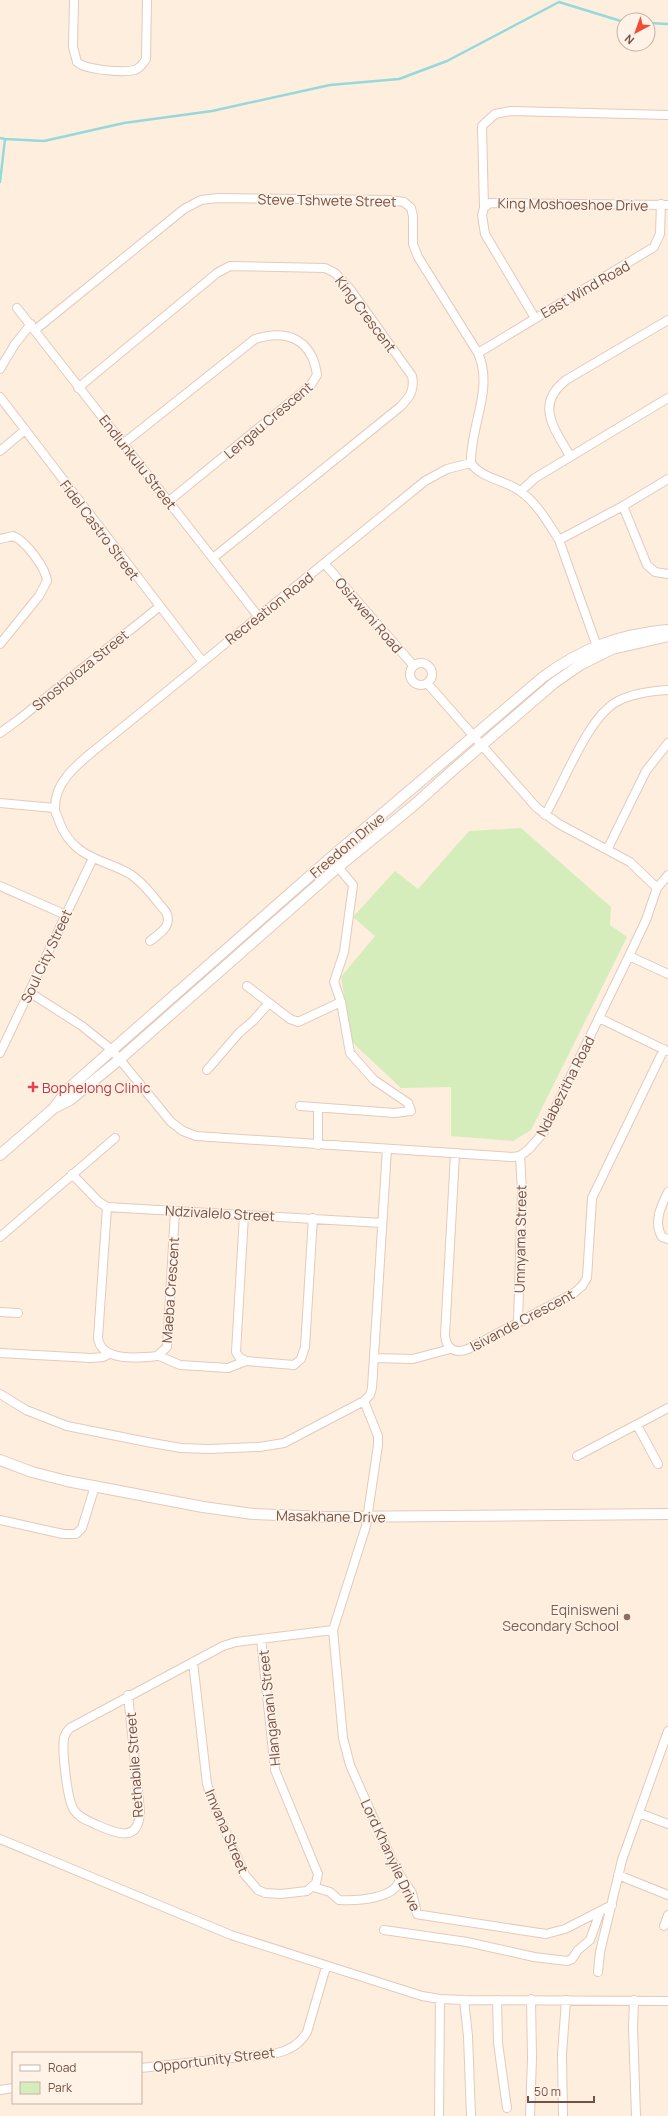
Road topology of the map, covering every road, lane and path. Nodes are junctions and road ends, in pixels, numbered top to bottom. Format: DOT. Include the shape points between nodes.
graph roads {
  1 [pos="74,0"];
  2 [pos="147,0"];
  3 [pos="668,114"];
  4 [pos="664,205"];
  5 [pos="484,208"];
  6 [pos="17,308"];
  7 [pos="535,318"];
  8 [pos="668,320"];
  9 [pos="33,327"];
  10 [pos="478,353"];
  11 [pos="0,370"];
  12 [pos="78,388"];
  13 [pos="0,397"];
  14 [pos="668,398"];
  15 [pos="25,430"];
  16 [pos="124,443"];
  17 [pos="0,451"];
  18 [pos="570,456"];
  19 [pos="471,463"];
  20 [pos="668,480"];
  21 [pos="521,491"];
  22 [pos="169,501"];
  23 [pos="623,506"];
  24 [pos="0,539"];
  25 [pos="559,540"];
  26 [pos="214,558"];
  27 [pos="325,564"];
  28 [pos="668,574"];
  29 [pos="159,607"];
  30 [pos="258,616"];
  31 [pos="668,629"];
  32 [pos="668,636"];
  33 [pos="0,644"];
  34 [pos="598,650"];
  35 [pos="202,661"];
  36 [pos="413,666"];
  37 [pos="427,683"];
  38 [pos="668,690"];
  39 [pos="0,732"];
  40 [pos="473,736"];
  41 [pos="668,743"];
  42 [pos="481,745"];
  43 [pos="0,803"];
  44 [pos="54,808"];
  45 [pos="545,815"];
  46 [pos="608,848"];
  47 [pos="93,858"];
  48 [pos="338,867"];
  49 [pos="668,875"];
  50 [pos="656,888"];
  51 [pos="1,889"];
  52 [pos="66,915"];
  53 [pos="150,941"];
  54 [pos="629,956"];
  55 [pos="668,974"];
  56 [pos="247,986"];
  57 [pos="29,992"];
  58 [pos="340,1002"];
  59 [pos="269,1003"];
  60 [pos="600,1018"];
  61 [pos="112,1050"];
  62 [pos="666,1050"];
  63 [pos="0,1053"];
  64 [pos="120,1059"];
  65 [pos="207,1070"];
  66 [pos="300,1106"];
  67 [pos="54,1108"];
  68 [pos="318,1108"];
  69 [pos="115,1138"];
  70 [pos="318,1145"];
  71 [pos="387,1149"];
  72 [pos="455,1154"];
  73 [pos="0,1155"];
  74 [pos="520,1156"];
  75 [pos="72,1174"];
  76 [pos="668,1192"];
  77 [pos="107,1207"];
  78 [pos="175,1211"];
  79 [pos="244,1214"];
  80 [pos="313,1218"];
  81 [pos="382,1223"];
  82 [pos="0,1237"];
  83 [pos="668,1239"];
  84 [pos="0,1312"];
  85 [pos="18,1313"];
  86 [pos="518,1322"];
  87 [pos="450,1348"];
  88 [pos="0,1353"];
  89 [pos="109,1354"];
  90 [pos="159,1356"];
  91 [pos="374,1358"];
  92 [pos="246,1361"];
  93 [pos="0,1394"];
  94 [pos="364,1401"];
  95 [pos="668,1408"];
  96 [pos="637,1425"];
  97 [pos="577,1456"];
  98 [pos="0,1460"];
  99 [pos="658,1464"];
  100 [pos="95,1486"];
  101 [pos="668,1514"];
  102 [pos="368,1517"];
  103 [pos="0,1520"];
  104 [pos="333,1630"];
  105 [pos="262,1639"];
  106 [pos="193,1662"];
  107 [pos="128,1695"];
  108 [pos="668,1731"];
  109 [pos="665,1748"];
  110 [pos="639,1813"];
  111 [pos="668,1824"];
  112 [pos="0,1839"];
  113 [pos="618,1875"];
  114 [pos="400,1876"];
  115 [pos="313,1887"];
  116 [pos="668,1895"];
  117 [pos="612,1905"];
  118 [pos="600,1912"];
  119 [pos="668,1915"];
  120 [pos="664,1926"];
  121 [pos="384,1930"];
  122 [pos="326,1967"];
  123 [pos="598,1972"];
  124 [pos="440,1999"];
  125 [pos="531,1999"];
  126 [pos="464,2000"];
  127 [pos="497,2000"];
  128 [pos="566,2000"];
  129 [pos="634,2000"];
  130 [pos="668,2001"];
  131 [pos="142,2068"];
  132 [pos="12,2088"];
  133 [pos="0,2090"];
  134 [pos="507,2108"];
  135 [pos="439,2116"];
  136 [pos="472,2116"];
  137 [pos="530,2116"];
  138 [pos="563,2116"];
  139 [pos="636,2116"];
  1 -- 2 [label="street" via="73,47 77,62 91,69 133,70 141,66 146,59"];
  3 -- 5 [label="street" via="511,111 495,114 482,126"];
  4 -- 5 [label="street, King Moshoeshoe Drive" via="490,203"];
  4 -- 7 [label="street, East Wind Road" via="660,234 654,247"];
  5 -- 7 [label="street, King Moshoeshoe Drive" via="482,215 485,234"];
  6 -- 9 [label="street, Endlunkulu Street"];
  7 -- 10 [label="street, East Wind Road"];
  8 -- 18 [label="street" via="566,380 554,391 549,403 549,416"];
  9 -- 10 [label="street, Steve Tshwete Street" via="184,209 201,200 390,200 404,202 411,208 413,244 418,257"];
  9 -- 11 [label="street" via="15,344"];
  9 -- 12 [label="street, Endlunkulu Street"];
  10 -- 19 [label="street, Steve Tshwete Street" via="484,376"];
  12 -- 16 [label="street, Endlunkulu Street"];
  12 -- 26 [label="street, King Crescent" via="217,273 230,266 325,268 336,273 350,289 412,376 414,384 411,395 400,407"];
  13 -- 15 [label="street, Fidel Castro Street"];
  14 -- 18 [label="street"];
  15 -- 17 [label="street"];
  15 -- 29 [label="street, Fidel Castro Street"];
  16 -- 22 [label="street, Endlunkulu Street"];
  16 -- 22 [label="street, Lengau Crescent" via="255,339 284,335 298,340 305,346 315,362 317,375 310,386"];
  18 -- 21 [label="street" via="535,478"];
  19 -- 21 [label="street" via="477,470"];
  19 -- 27 [label="street, Recreation Road" via="447,469 425,481"];
  20 -- 23 [label="street"];
  21 -- 25 [label="street"];
  22 -- 26 [label="street, Endlunkulu Street"];
  23 -- 25 [label="street"];
  23 -- 28 [label="street" via="647,565 655,572"];
  24 -- 33 [label="street" via="13,536 23,542 44,570 47,581 39,596"];
  25 -- 34 [label="street"];
  26 -- 30 [label="street, Endlunkulu Street"];
  27 -- 30 [label="street, Recreation Road"];
  27 -- 36 [label="street, Osizweni Road"];
  29 -- 35 [label="street, Fidel Castro Street"];
  29 -- 39 [label="street, Shosholoza Street"];
  30 -- 35 [label="street, Recreation Road"];
  31 -- 34 [label="street, Freedom Drive" via="629,635"];
  32 -- 34 [label="street, Freedom Drive"];
  34 -- 40 [label="street, Freedom Drive" via="569,660 544,677"];
  34 -- 42 [label="street, Freedom Drive" via="564,675"];
  35 -- 44 [label="street, Recreation Road" via="75,767 59,788"];
  36 -- 37 [label="street" via="409,673 412,681 419,685"];
  36 -- 37 [label="street" via="421,663 429,667 432,675"];
  37 -- 40 [label="street"];
  38 -- 45 [label="street" via="626,697 599,715"];
  40 -- 42 [label="street"];
  40 -- 61 [label="street, Freedom Drive"];
  41 -- 46 [label="street" via="646,771"];
  42 -- 45 [label="street"];
  42 -- 48 [label="street, Freedom Drive" via="413,806"];
  43 -- 44 [label="street"];
  44 -- 47 [label="street" via="70,841"];
  45 -- 46 [label="street"];
  46 -- 50 [label="street" via="638,868"];
  47 -- 52 [label="street, Soul City Street"];
  47 -- 53 [label="street" via="130,874 166,912 166,927"];
  48 -- 58 [label="street" via="353,885 344,952 334,979"];
  48 -- 64 [label="street, Freedom Drive"];
  49 -- 50 [label="street"];
  50 -- 54 [label="street, Ndabezitha Road" via="646,920"];
  51 -- 52 [label="street"];
  52 -- 57 [label="street, Soul City Street"];
  54 -- 55 [label="street"];
  54 -- 60 [label="street, Ndabezitha Road"];
  56 -- 59 [label="street"];
  57 -- 61 [label="street" via="82,1026"];
  57 -- 63 [label="street, Soul City Street"];
  58 -- 59 [label="street" via="298,1022"];
  58 -- 68 [label="street" via="352,1056 374,1080 406,1101 411,1111 395,1113"];
  59 -- 65 [label="street"];
  60 -- 62 [label="street"];
  60 -- 74 [label="street, Ndabezitha Road" via="543,1133 533,1146"];
  61 -- 64 [label="street"];
  61 -- 67 [label="street, Freedom Drive" via="68,1089"];
  62 -- 86 [label="street, Isivande Crescent" via="592,1198 585,1283 574,1293"];
  64 -- 67 [label="street, Freedom Drive" via="70,1100"];
  64 -- 70 [label="street" via="171,1122 189,1134 203,1138"];
  66 -- 68 [label="street"];
  67 -- 73 [label="street, Freedom Drive"];
  68 -- 70 [label="street"];
  69 -- 75 [label="street"];
  70 -- 71 [label="street"];
  71 -- 72 [label="street"];
  71 -- 81 [label="street"];
  72 -- 74 [label="street"];
  72 -- 87 [label="street, Isivande Crescent" via="445,1334"];
  74 -- 86 [label="street, Umnyama Street" via="522,1191"];
  75 -- 77 [label="street"];
  75 -- 82 [label="street"];
  76 -- 83 [label="street" via="658,1218 660,1234"];
  77 -- 78 [label="street, Ndzivalelo Street"];
  77 -- 89 [label="street" via="98,1338 101,1346"];
  78 -- 79 [label="street, Ndzivalelo Street"];
  78 -- 90 [label="street, Maeba Crescent" via="169,1341"];
  79 -- 80 [label="street, Ndzivalelo Street"];
  79 -- 92 [label="street" via="236,1345 238,1355"];
  80 -- 81 [label="street, Ndzivalelo Street"];
  80 -- 92 [label="street" via="303,1357 294,1365"];
  81 -- 91 [label="street"];
  84 -- 85 [label="street"];
  86 -- 87 [label="street, Isivande Crescent" via="462,1351"];
  87 -- 91 [label="street" via="413,1359"];
  88 -- 89 [label="street, Maeba Crescent" via="91,1358"];
  89 -- 90 [label="street, Maeba Crescent"];
  90 -- 92 [label="street" via="180,1365 228,1368"];
  91 -- 94 [label="street" via="371,1392"];
  93 -- 94 [label="street" via="26,1410 63,1425 144,1442 181,1448 209,1449 284,1443"];
  94 -- 102 [label="street, Lord Khanyile Drive" via="378,1436"];
  95 -- 96 [label="street"];
  96 -- 97 [label="street"];
  96 -- 99 [label="street"];
  98 -- 100 [label="street, Masakhane Drive" via="32,1472"];
  100 -- 102 [label="street, Masakhane Drive" via="253,1514"];
  100 -- 103 [label="street" via="82,1528 76,1534 63,1534"];
  101 -- 102 [label="street, Masakhane Drive"];
  102 -- 104 [label="street, Lord Khanyile Drive"];
  104 -- 105 [label="street, Rethabile Street"];
  104 -- 114 [label="street, Lord Khanyile Drive" via="345,1750"];
  105 -- 106 [label="street, Rethabile Street" via="231,1643"];
  105 -- 115 [label="street, Hlanganani Street" via="275,1770 316,1869 317,1880"];
  106 -- 107 [label="street, Rethabile Street"];
  106 -- 115 [label="street, Imvana Street" via="207,1784 245,1876 256,1889 265,1893 301,1893"];
  107 -- 107 [label="street, Rethabile Street" via="70,1728 64,1740 70,1799 75,1811 110,1831 126,1834 138,1825 140,1811"];
  108 -- 109 [label="street"];
  109 -- 110 [label="street"];
  110 -- 111 [label="street"];
  110 -- 113 [label="street"];
  112 -- 122 [label="street" via="232,1935"];
  113 -- 116 [label="street"];
  113 -- 117 [label="street"];
  114 -- 115 [label="street" via="392,1889 368,1900 339,1900 330,1892"];
  114 -- 118 [label="street, Lord Khanyile Drive" via="412,1893 416,1912 422,1916 546,1934"];
  117 -- 118 [label="street, Lord Khanyile Drive"];
  117 -- 123 [label="street" via="600,1952"];
  118 -- 121 [label="street" via="590,1940 568,1961"];
  119 -- 120 [label="street"];
  122 -- 124 [label="street" via="408,1993"];
  122 -- 131 [label="street, Opportunity Street" via="307,2032 292,2048 277,2053"];
  124 -- 126 [label="street"];
  124 -- 135 [label="street"];
  125 -- 127 [label="street"];
  125 -- 128 [label="street"];
  125 -- 137 [label="street"];
  126 -- 127 [label="street"];
  126 -- 136 [label="street"];
  127 -- 134 [label="street" via="498,2044"];
  128 -- 129 [label="street"];
  128 -- 138 [label="street" via="562,2054"];
  129 -- 130 [label="street"];
  129 -- 139 [label="street"];
  132 -- 133 [label="street"];
}
